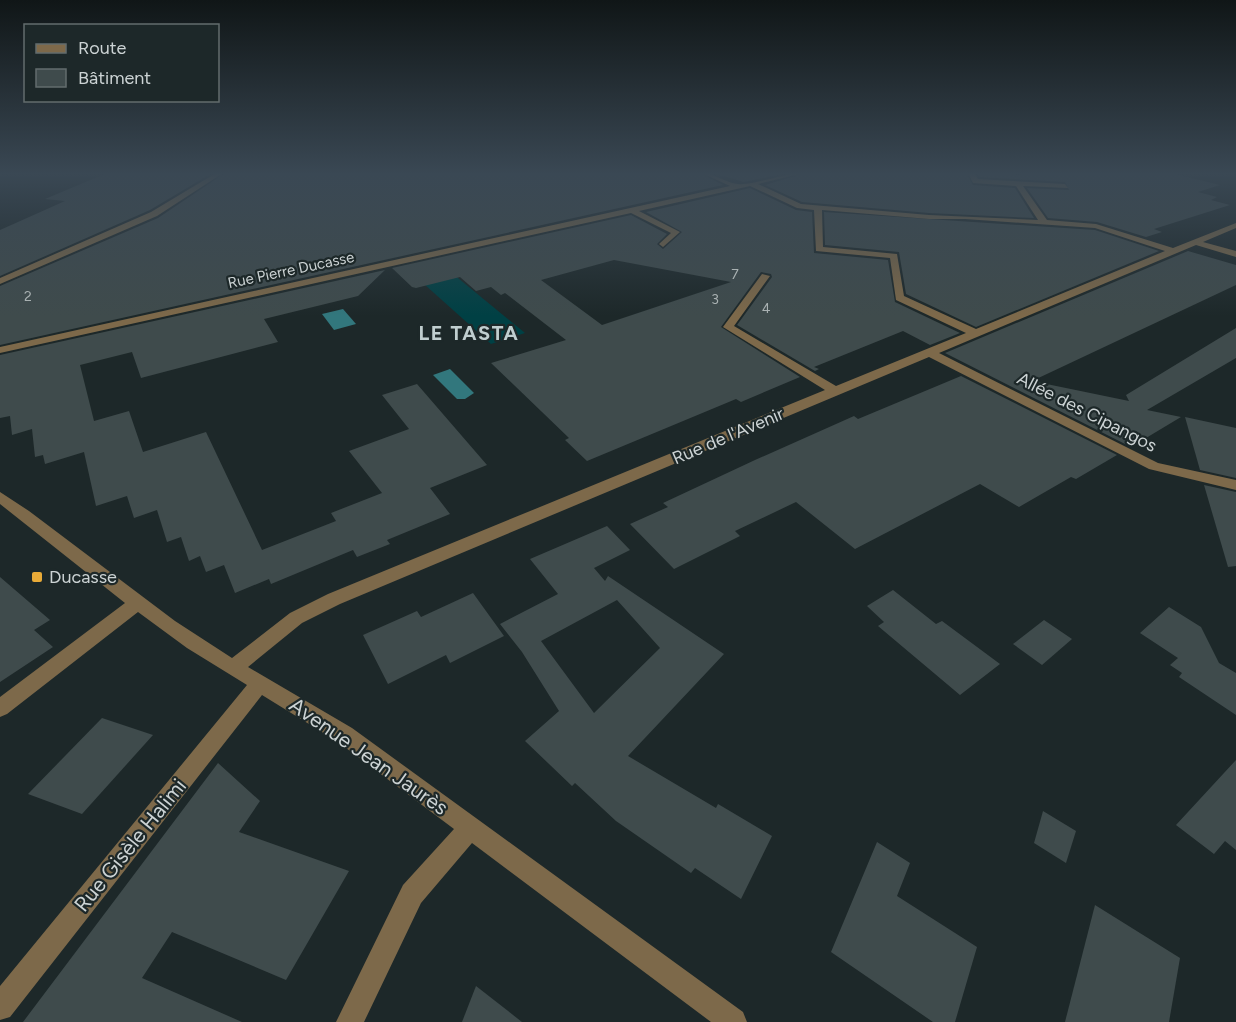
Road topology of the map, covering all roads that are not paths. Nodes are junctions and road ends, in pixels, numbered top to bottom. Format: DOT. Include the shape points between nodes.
graph roads {
  1 [pos="139,221"];
  2 [pos="583,221"];
  3 [pos="653,221"];
  4 [pos="818,221"];
  5 [pos="1014,221"];
  6 [pos="1044,222"];
  7 [pos="1236,225"];
  8 [pos="1195,242"];
  9 [pos="663,244"];
  10 [pos="1173,250"];
  11 [pos="1236,254"];
  12 [pos="0,273"];
  13 [pos="17,274"];
  14 [pos="765,276"];
  15 [pos="0,281"];
  16 [pos="976,333"];
  17 [pos="0,350"];
  18 [pos="929,352"];
  19 [pos="834,391"];
  20 [pos="1236,485"];
  21 [pos="0,497"];
  22 [pos="139,602"];
  23 [pos="233,668"];
  24 [pos="260,683"];
  25 [pos="0,708"];
  26 [pos="470,828"];
  27 [pos="0,1007"];
  28 [pos="350,1022"];
  29 [pos="732,1022"];
  1 -- 13 [label="street"];
  2 -- 17 [label="street, Rue Pierre Ducasse"];
  3 -- 9 [label="street" via="676,232"];
  4 -- 16 [label="street" via="819,249 894,256 899,298"];
  5 -- 6 [label="street"];
  6 -- 10 [label="street" via="1096,226"];
  7 -- 8 [label="street, Rue de l'Avenir"];
  8 -- 10 [label="street, Rue de l'Avenir"];
  8 -- 11 [label="street"];
  10 -- 16 [label="street, Rue de l'Avenir"];
  12 -- 13 [label="street"];
  13 -- 15 [label="street"];
  14 -- 19 [label="street" via="728,327"];
  16 -- 18 [label="street, Rue de l'Avenir"];
  18 -- 19 [label="street, Rue de l'Avenir"];
  18 -- 20 [label="street, Allée des Cipangos" via="1154,466"];
  19 -- 23 [label="street, Rue de l'Avenir" via="334,599 296,618"];
  21 -- 22 [label="street, Avenue Jean Jaurès"];
  22 -- 23 [label="street, Avenue Jean Jaurès"];
  22 -- 25 [label="street"];
  23 -- 24 [label="street, Avenue Jean Jaurès"];
  24 -- 26 [label="street, Avenue Jean Jaurès" via="345,735"];
  24 -- 27 [label="street, Rue Gisèle Halimi"];
  26 -- 28 [label="street" via="412,894"];
  26 -- 29 [label="street, Avenue Jean Jaurès"];
}
